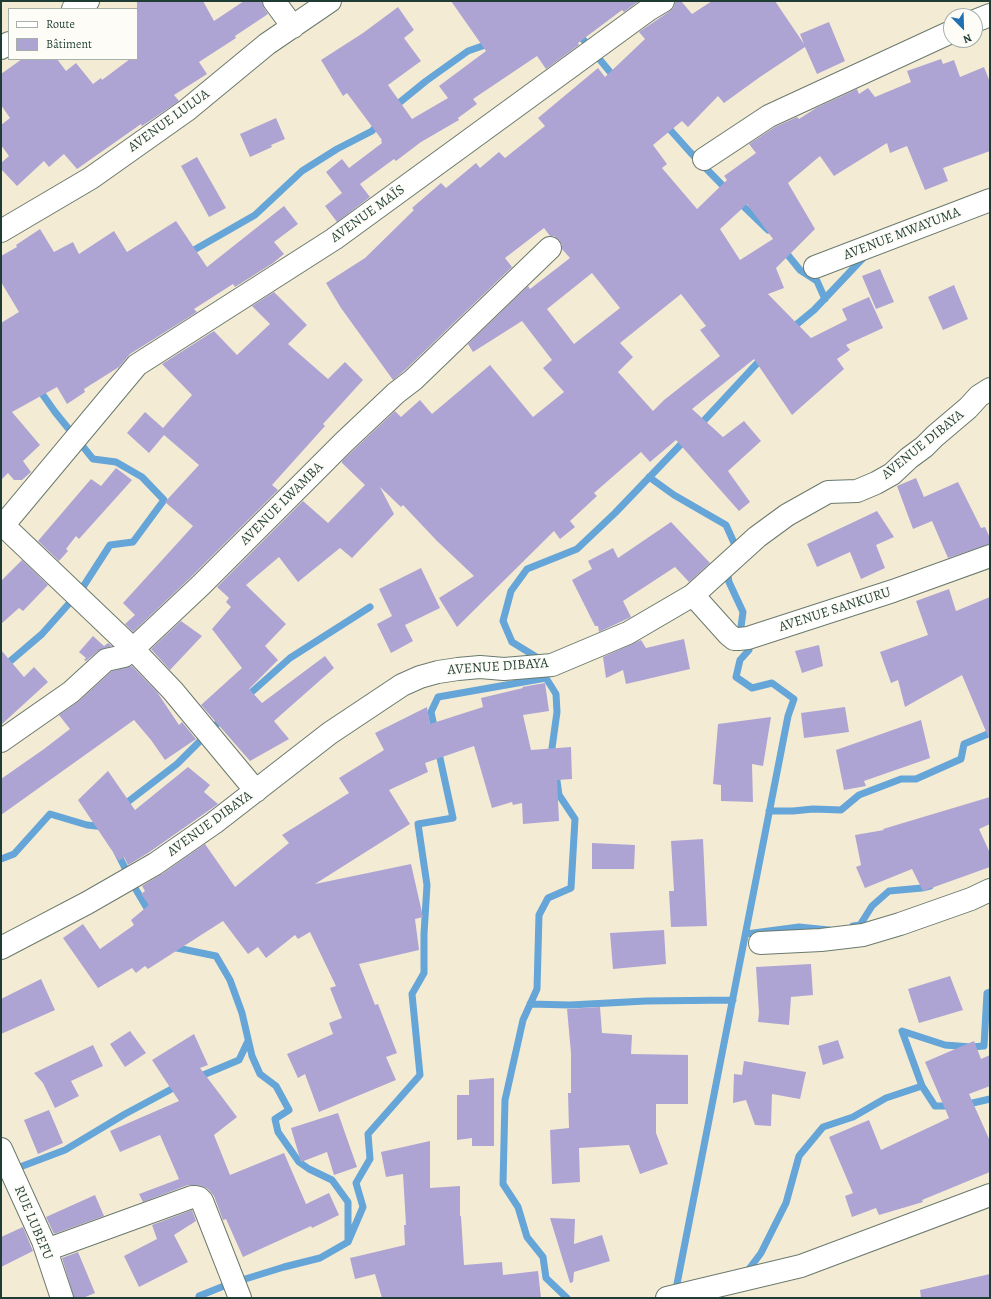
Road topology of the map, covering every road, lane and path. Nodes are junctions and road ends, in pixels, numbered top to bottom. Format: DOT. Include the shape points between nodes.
graph roads {
  1 [pos="88,1"];
  2 [pos="274,1"];
  3 [pos="330,1"];
  4 [pos="663,1"];
  5 [pos="75,8"];
  6 [pos="293,27"];
  7 [pos="943,36"];
  8 [pos="704,160"];
  9 [pos="990,200"];
  10 [pos="1,231"];
  11 [pos="550,248"];
  12 [pos="815,267"];
  13 [pos="990,390"];
  14 [pos="2,527"];
  15 [pos="990,556"];
  16 [pos="694,595"];
  17 [pos="133,649"];
  18 [pos="1,741"];
  19 [pos="256,790"];
  20 [pos="990,890"];
  21 [pos="760,943"];
  22 [pos="1,948"];
  23 [pos="1,1149"];
  24 [pos="990,1196"];
  25 [pos="46,1250"];
  26 [pos="62,1298"];
  27 [pos="240,1298"];
  28 [pos="667,1298"];
  1 -- 5 [label="street"];
  2 -- 6 [label="street"];
  3 -- 6 [label="street, AVENUE LULUA"];
  4 -- 14 [label="street, AVENUE MAÏS" via="334,239 137,364"];
  6 -- 10 [label="street, AVENUE LULUA" via="267,44 187,110 90,178"];
  7 -- 8 [label="street" via="769,116"];
  9 -- 12 [label="street, AVENUE MWAYUMA"];
  11 -- 17 [label="street, AVENUE LWAMBA" via="350,437"];
  13 -- 16 [label="street, AVENUE DIBAYA" via="979,396 892,474 856,491 828,492 787,515 757,537"];
  14 -- 17 [label="street"];
  15 -- 16 [label="street, AVENUE SANKURU" via="893,591 748,638 730,636"];
  16 -- 19 [label="street, AVENUE DIBAYA" via="628,633 552,665 458,669 420,677 402,685 330,734"];
  17 -- 18 [label="street, AVENUE LWAMBA" via="124,656 106,660 71,692"];
  17 -- 19 [label="street" via="174,691"];
  19 -- 22 [label="street, AVENUE DIBAYA" via="155,864"];
  20 -- 21 [label="street" via="907,922 863,935"];
  23 -- 25 [label="street, RUE LUBEFU"];
  24 -- 28 [label="street" via="801,1266"];
  25 -- 26 [label="street, RUE LUBEFU"];
  25 -- 27 [label="street" via="195,1197 202,1201"];
}
